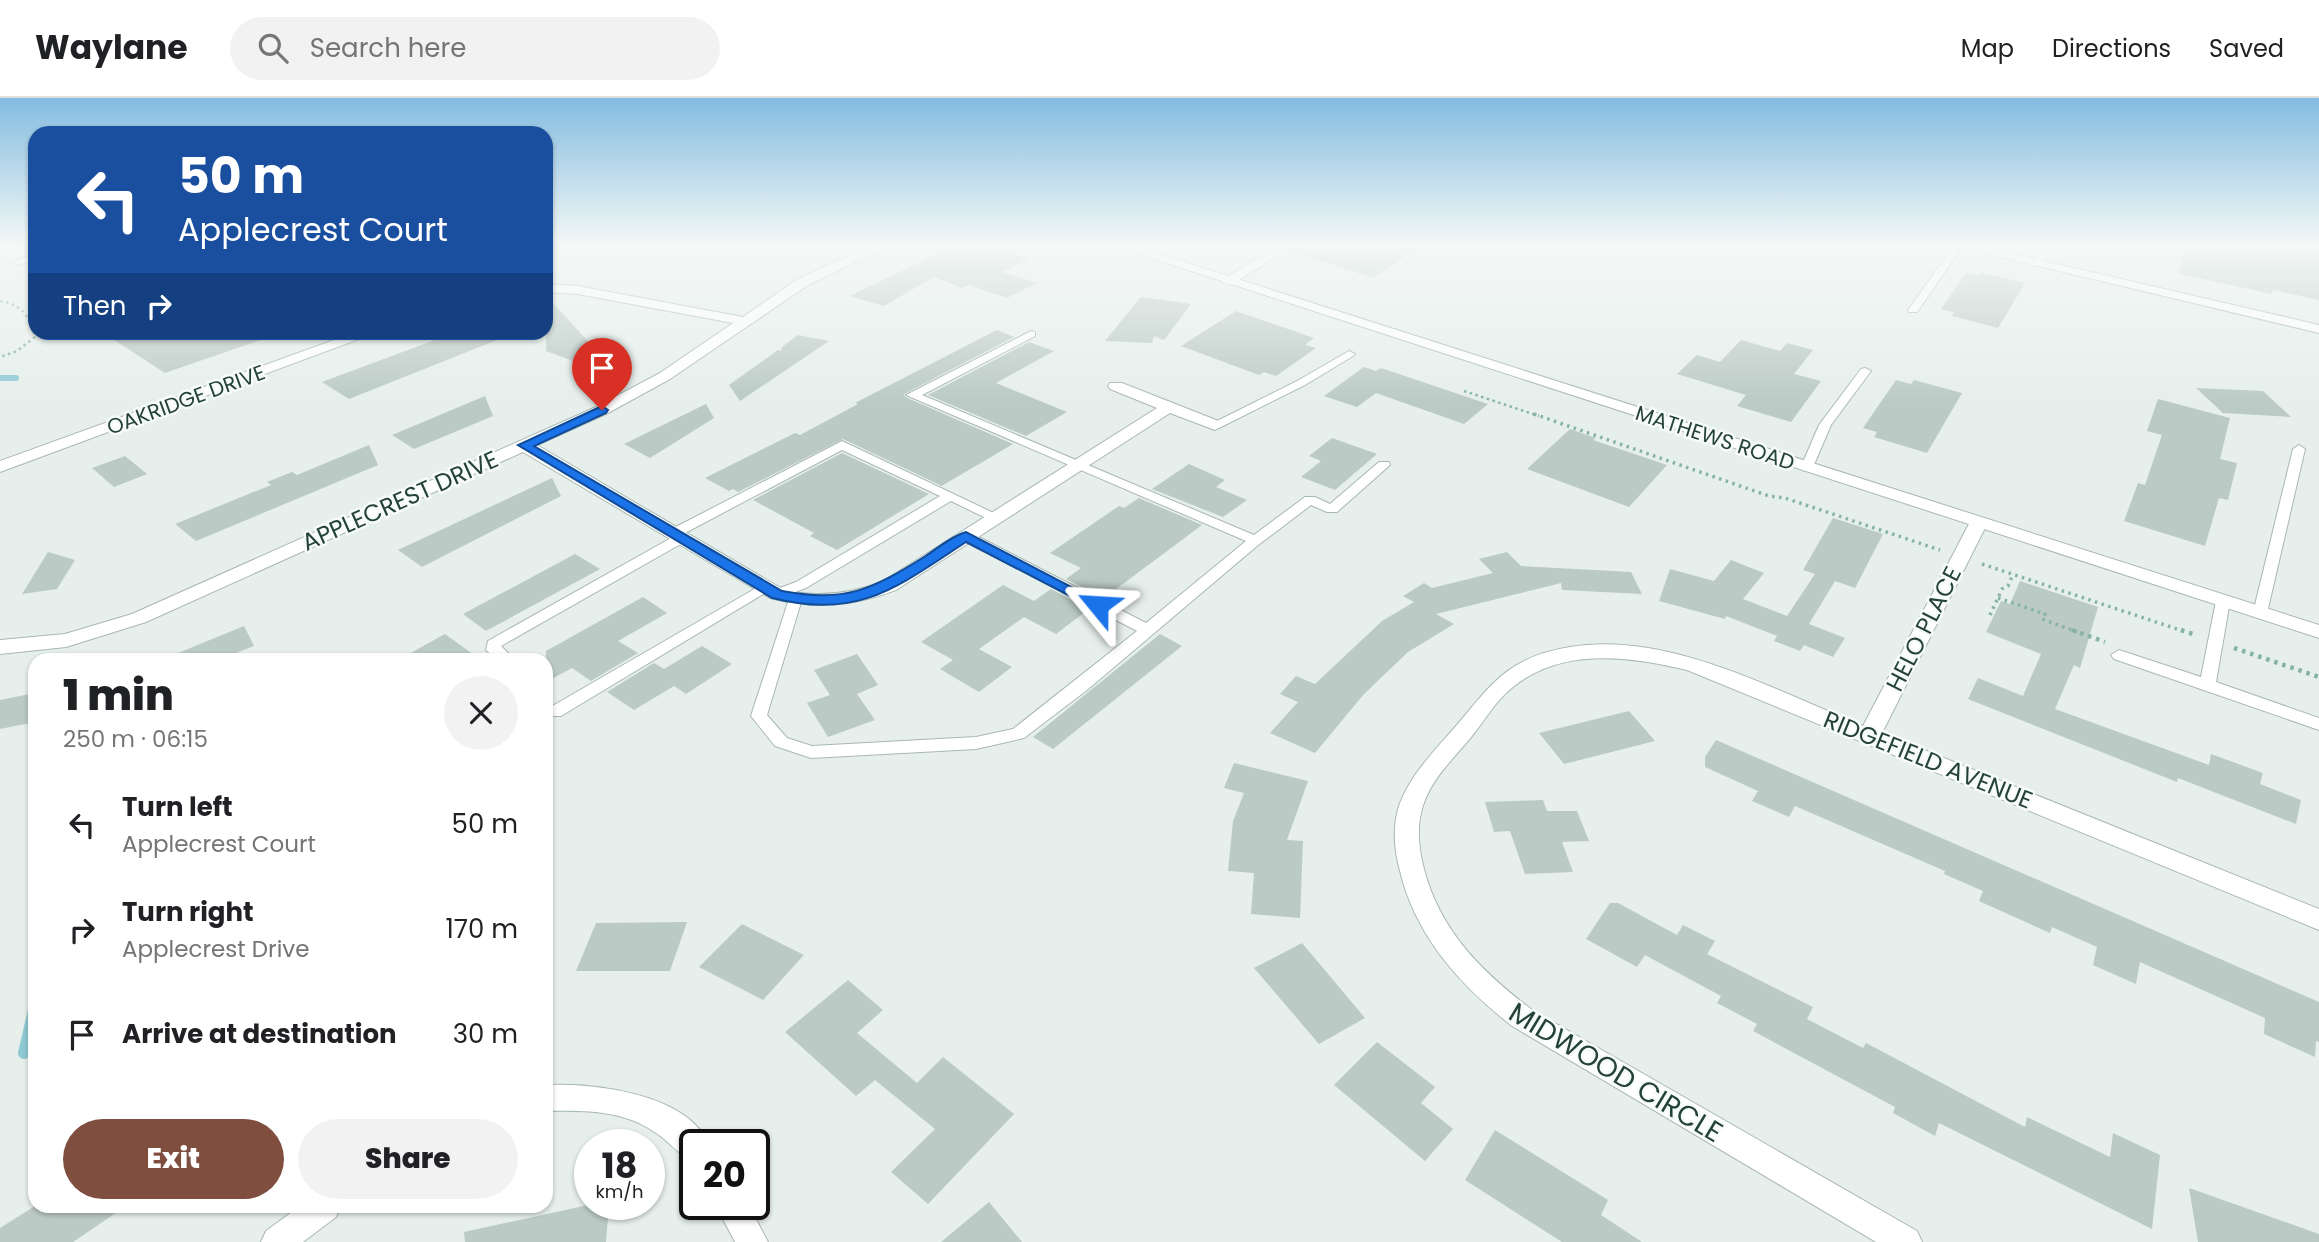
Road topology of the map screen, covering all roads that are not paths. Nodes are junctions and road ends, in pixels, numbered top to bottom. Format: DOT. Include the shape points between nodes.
graph roads {
  1 [pos="612,296"];
  2 [pos="781,296"];
  3 [pos="1276,296"];
  4 [pos="1921,296"];
  5 [pos="2178,296"];
  6 [pos="1913,310"];
  7 [pos="743,321"];
  8 [pos="2319,329"];
  9 [pos="1031,334"];
  10 [pos="349,340"];
  11 [pos="1349,354"];
  12 [pos="1864,371"];
  13 [pos="1116,386"];
  14 [pos="1169,407"];
  15 [pos="1216,425"];
  16 [pos="524,445"];
  17 [pos="2299,449"];
  18 [pos="1077,465"];
  19 [pos="1384,465"];
  20 [pos="0,467"];
  21 [pos="1807,467"];
  22 [pos="950,496"];
  23 [pos="995,517"];
  24 [pos="1979,522"];
  25 [pos="677,536"];
  26 [pos="966,536"];
  27 [pos="1255,540"];
  28 [pos="779,594"];
  29 [pos="2223,601"];
  30 [pos="2260,613"];
  31 [pos="1147,630"];
  32 [pos="2319,632"];
  33 [pos="0,647"];
  34 [pos="498,653"];
  35 [pos="2119,654"];
  36 [pos="1528,668"];
  37 [pos="2208,685"];
  38 [pos="555,712"];
  39 [pos="2319,724"];
  40 [pos="1869,736"];
  41 [pos="2319,920"];
  42 [pos="553,1098"];
  43 [pos="679,1132"];
  44 [pos="316,1213"];
  45 [pos="740,1220"];
  46 [pos="277,1242"];
  47 [pos="752,1242"];
  48 [pos="1906,1242"];
  1 -- 7 [label="street"];
  2 -- 7 [label="street, APPLECREST DRIVE"];
  3 -- 21 [label="street, MATHEWS ROAD"];
  4 -- 6 [label="lane"];
  5 -- 8 [label="street"];
  7 -- 16 [label="street, APPLECREST DRIVE" via="654,382"];
  9 -- 18 [label="lane" via="912,395"];
  10 -- 20 [label="street, OAKRIDGE DRIVE"];
  11 -- 15 [label="lane"];
  12 -- 21 [label="lane" via="1825,425"];
  13 -- 14 [label="street"];
  14 -- 15 [label="street"];
  14 -- 18 [label="street"];
  16 -- 25 [label="street"];
  16 -- 33 [label="street, APPLECREST DRIVE" via="139,618 66,640"];
  17 -- 30 [label="lane"];
  18 -- 23 [label="street"];
  18 -- 27 [label="lane"];
  19 -- 27 [label="lane" via="1332,509 1310,500"];
  21 -- 24 [label="street, MATHEWS ROAD"];
  22 -- 23 [label="lane"];
  22 -- 25 [label="lane" via="842,445"];
  22 -- 28 [label="lane"];
  23 -- 26 [label="street"];
  24 -- 29 [label="street, MATHEWS ROAD"];
  24 -- 40 [label="street, HELO PLACE"];
  25 -- 28 [label="street"];
  25 -- 34 [label="lane" via="493,644"];
  26 -- 28 [label="street" via="889,586 867,595 830,601"];
  26 -- 31 [label="lane"];
  27 -- 31 [label="lane"];
  28 -- 31 [label="lane" via="759,716 781,742 811,752 976,743 1018,734"];
  28 -- 38 [label="lane"];
  29 -- 30 [label="street, MATHEWS ROAD"];
  29 -- 37 [label="lane"];
  30 -- 32 [label="street, MATHEWS ROAD"];
  35 -- 37 [label="lane"];
  36 -- 40 [label="street, RIDGEFIELD AVENUE" via="1584,652 1668,658"];
  36 -- 48 [label="street, MIDWOOD CIRCLE" via="1504,683 1427,773 1412,803 1406,845 1414,887 1442,941 1465,970 1522,1018"];
  37 -- 39 [label="lane"];
  40 -- 41 [label="street, RIDGEFIELD AVENUE"];
  42 -- 43 [label="street" via="597,1097 623,1103"];
  44 -- 46 [label="street"];
  45 -- 47 [label="street"];
}
